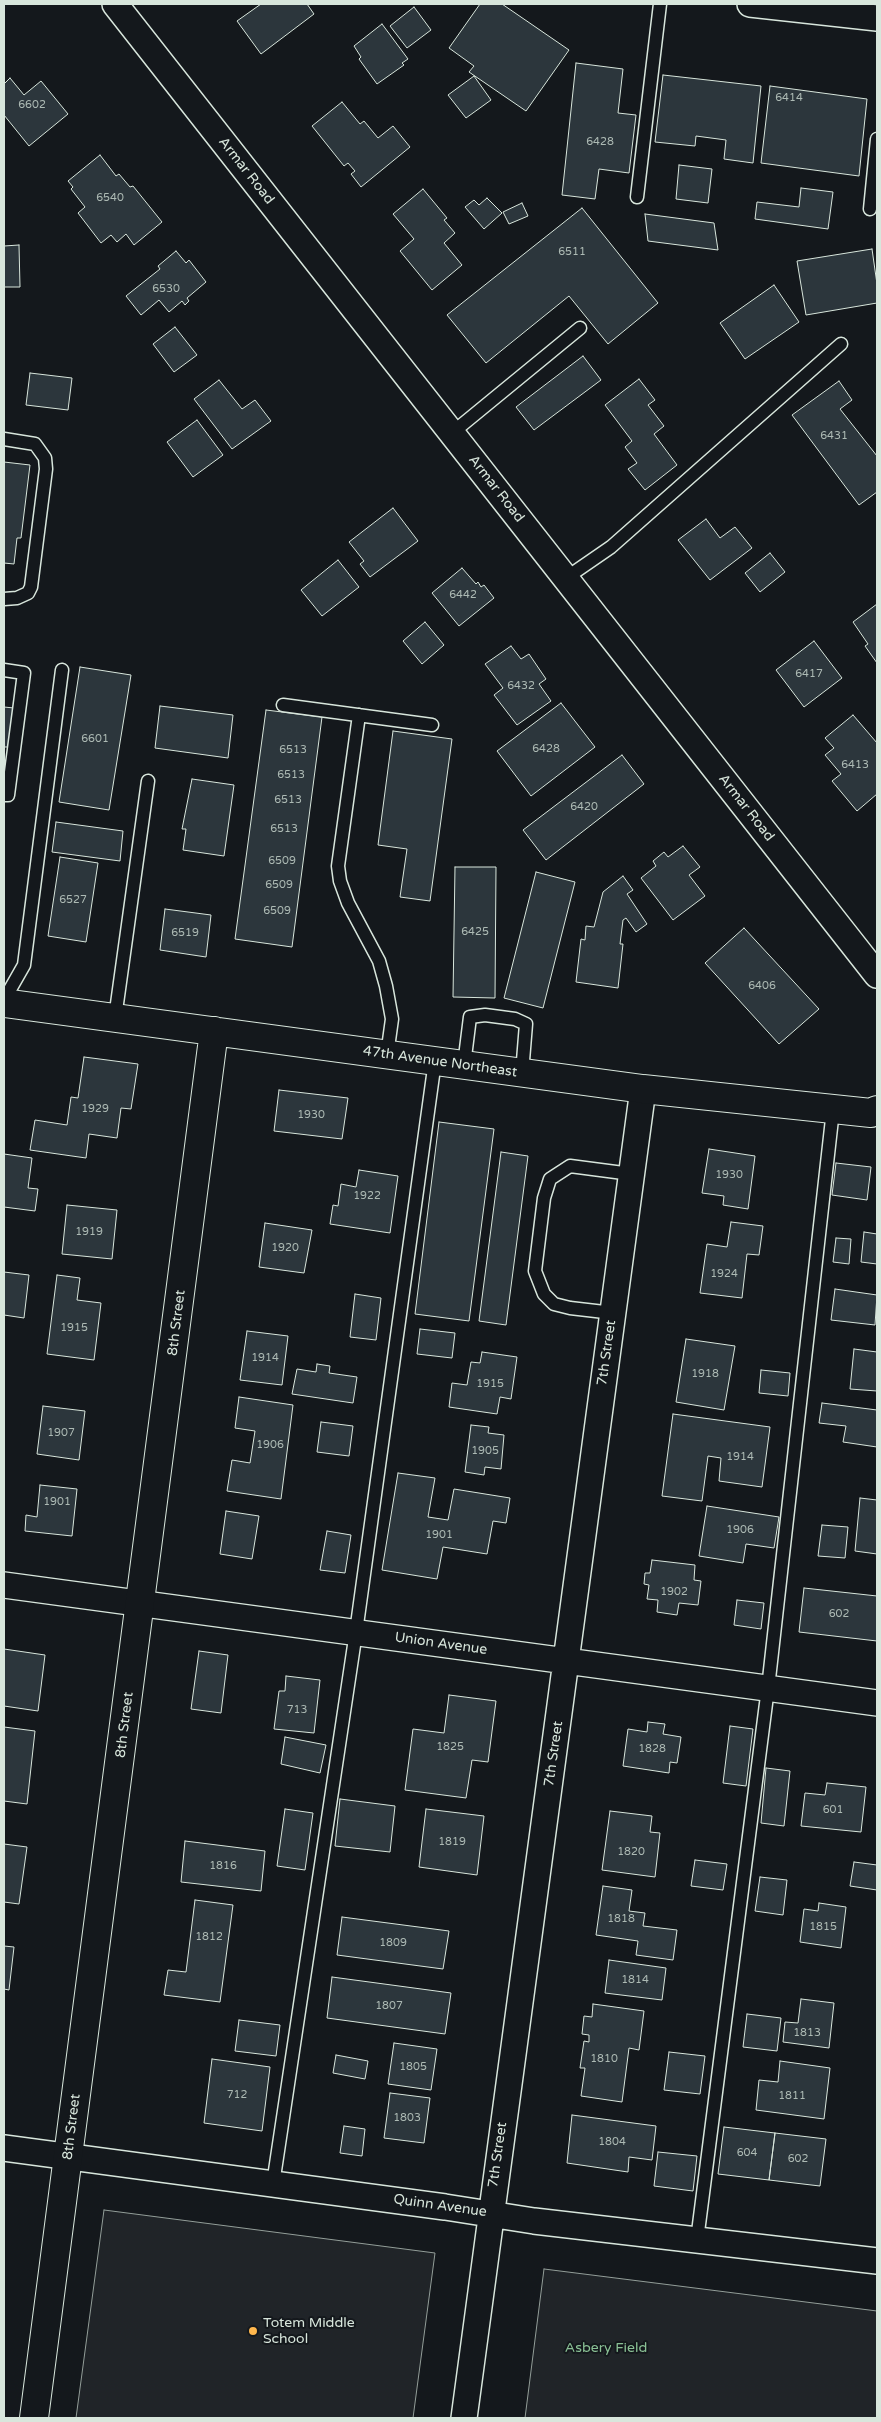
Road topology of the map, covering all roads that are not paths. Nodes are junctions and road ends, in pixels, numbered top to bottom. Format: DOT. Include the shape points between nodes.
graph roads {
  1 [pos="115,4"];
  2 [pos="660,4"];
  3 [pos="750,4"];
  4 [pos="877,18"];
  5 [pos="877,139"];
  6 [pos="637,198"];
  7 [pos="870,209"];
  8 [pos="580,328"];
  9 [pos="841,344"];
  10 [pos="452,433"];
  11 [pos="4,439"];
  12 [pos="566,578"];
  13 [pos="4,599"];
  14 [pos="4,670"];
  15 [pos="62,670"];
  16 [pos="282,705"];
  17 [pos="359,715"];
  18 [pos="432,725"];
  19 [pos="148,781"];
  20 [pos="4,795"];
  21 [pos="877,975"];
  22 [pos="4,1001"];
  23 [pos="115,1018"];
  24 [pos="214,1032"];
  25 [pos="386,1055"];
  26 [pos="435,1061"];
  27 [pos="464,1065"];
  28 [pos="522,1073"];
  29 [pos="642,1090"];
  30 [pos="833,1110"];
  31 [pos="877,1110"];
  32 [pos="631,1174"];
  33 [pos="613,1313"];
  34 [pos="4,1585"];
  35 [pos="141,1603"];
  36 [pos="356,1632"];
  37 [pos="567,1661"];
  38 [pos="768,1688"];
  39 [pos="877,1703"];
  40 [pos="4,2148"];
  41 [pos="68,2157"];
  42 [pos="274,2184"];
  43 [pos="490,2213"];
  44 [pos="697,2240"];
  45 [pos="877,2261"];
  46 [pos="34,2418"];
  47 [pos="464,2418"];
  1 -- 10 [label="street, Armar Road"];
  2 -- 6 [label="lane"];
  3 -- 4 [label="street"];
  5 -- 7 [label="lane"];
  8 -- 10 [label="lane"];
  9 -- 12 [label="lane" via="611,547"];
  10 -- 12 [label="street, Armar Road"];
  11 -- 13 [label="lane" via="35,444 45,458 46,469 31,587 28,593 18,598"];
  12 -- 21 [label="street, Armar Road"];
  14 -- 20 [label="lane" via="24,673 8,795"];
  15 -- 22 [label="lane" via="24,965"];
  16 -- 17 [label="lane"];
  17 -- 18 [label="lane"];
  17 -- 25 [label="lane" via="338,866 348,903 379,961 386,986 392,1019"];
  19 -- 23 [label="lane"];
  22 -- 23 [label="street, 47th Avenue Northeast"];
  23 -- 24 [label="street, 47th Avenue Northeast"];
  24 -- 25 [label="street, 47th Avenue Northeast"];
  24 -- 35 [label="street, 8th Street"];
  25 -- 26 [label="street, 47th Avenue Northeast"];
  26 -- 27 [label="street, 47th Avenue Northeast"];
  26 -- 36 [label="lane"];
  27 -- 28 [label="street, 47th Avenue Northeast"];
  27 -- 28 [label="lane" via="470,1017 515,1019 526,1024"];
  28 -- 29 [label="street, 47th Avenue Northeast"];
  29 -- 30 [label="street, 47th Avenue Northeast"];
  29 -- 32 [label="street, 7th Street"];
  30 -- 31 [label="street, 47th Avenue Northeast" via="871,1113"];
  30 -- 38 [label="lane"];
  32 -- 33 [label="street, 7th Street"];
  32 -- 33 [label="lane" via="570,1166 550,1179 544,1198 535,1271 544,1294 554,1304"];
  33 -- 37 [label="street, 7th Street"];
  34 -- 35 [label="street, Union Avenue"];
  35 -- 36 [label="street, Union Avenue"];
  35 -- 41 [label="street, 8th Street"];
  36 -- 37 [label="street, Union Avenue"];
  36 -- 42 [label="lane"];
  37 -- 38 [label="street, Union Avenue"];
  37 -- 43 [label="street, 7th Street"];
  38 -- 39 [label="street, Union Avenue"];
  38 -- 44 [label="lane"];
  40 -- 41 [label="street, Quinn Avenue"];
  41 -- 42 [label="street, Quinn Avenue"];
  41 -- 46 [label="street, 8th Street"];
  42 -- 43 [label="street, Quinn Avenue"];
  43 -- 44 [label="street, Quinn Avenue"];
  43 -- 47 [label="street, 7th Street"];
  44 -- 45 [label="street, Quinn Avenue"];
}
